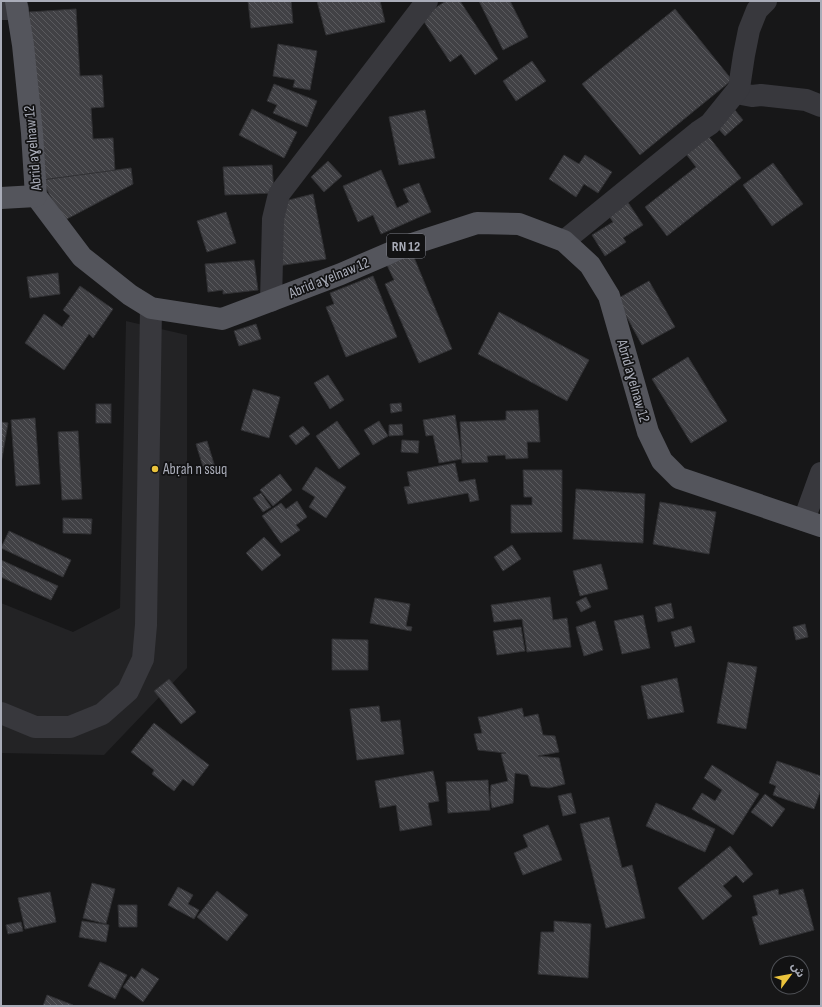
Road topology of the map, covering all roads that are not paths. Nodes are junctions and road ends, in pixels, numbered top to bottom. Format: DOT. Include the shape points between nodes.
graph roads {
  1 [pos="427,1"];
  2 [pos="766,1"];
  3 [pos="12,6"];
  4 [pos="736,93"];
  5 [pos="821,106"];
  6 [pos="36,196"];
  7 [pos="1,198"];
  8 [pos="564,241"];
  9 [pos="272,301"];
  10 [pos="151,308"];
  11 [pos="821,473"];
  12 [pos="812,523"];
  13 [pos="1,713"];
  1 -- 9 [label="street" via="279,194 273,218"];
  2 -- 4 [label="street" via="757,10 749,30"];
  3 -- 6 [label="main road, Abrid aɣelnaw 12" via="23,45"];
  4 -- 5 [label="street" via="806,100"];
  4 -- 8 [label="street" via="710,124"];
  6 -- 7 [label="main road"];
  6 -- 10 [label="main road, Abrid aɣelnaw 12 / RN 12" via="82,257 130,295"];
  8 -- 9 [label="main road, Abrid aɣelnaw 12 / RN 12" via="519,224 477,223 406,246"];
  8 -- 12 [label="main road, Abrid aɣelnaw 12 / RN 12" via="590,265 609,296 648,432 662,461 678,478"];
  9 -- 10 [label="main road, Abrid aɣelnaw 12 / RN 12" via="222,318"];
  10 -- 13 [label="street" via="146,625 143,660 128,691 102,714 70,727 35,727"];
  11 -- 12 [label="street"];
}
